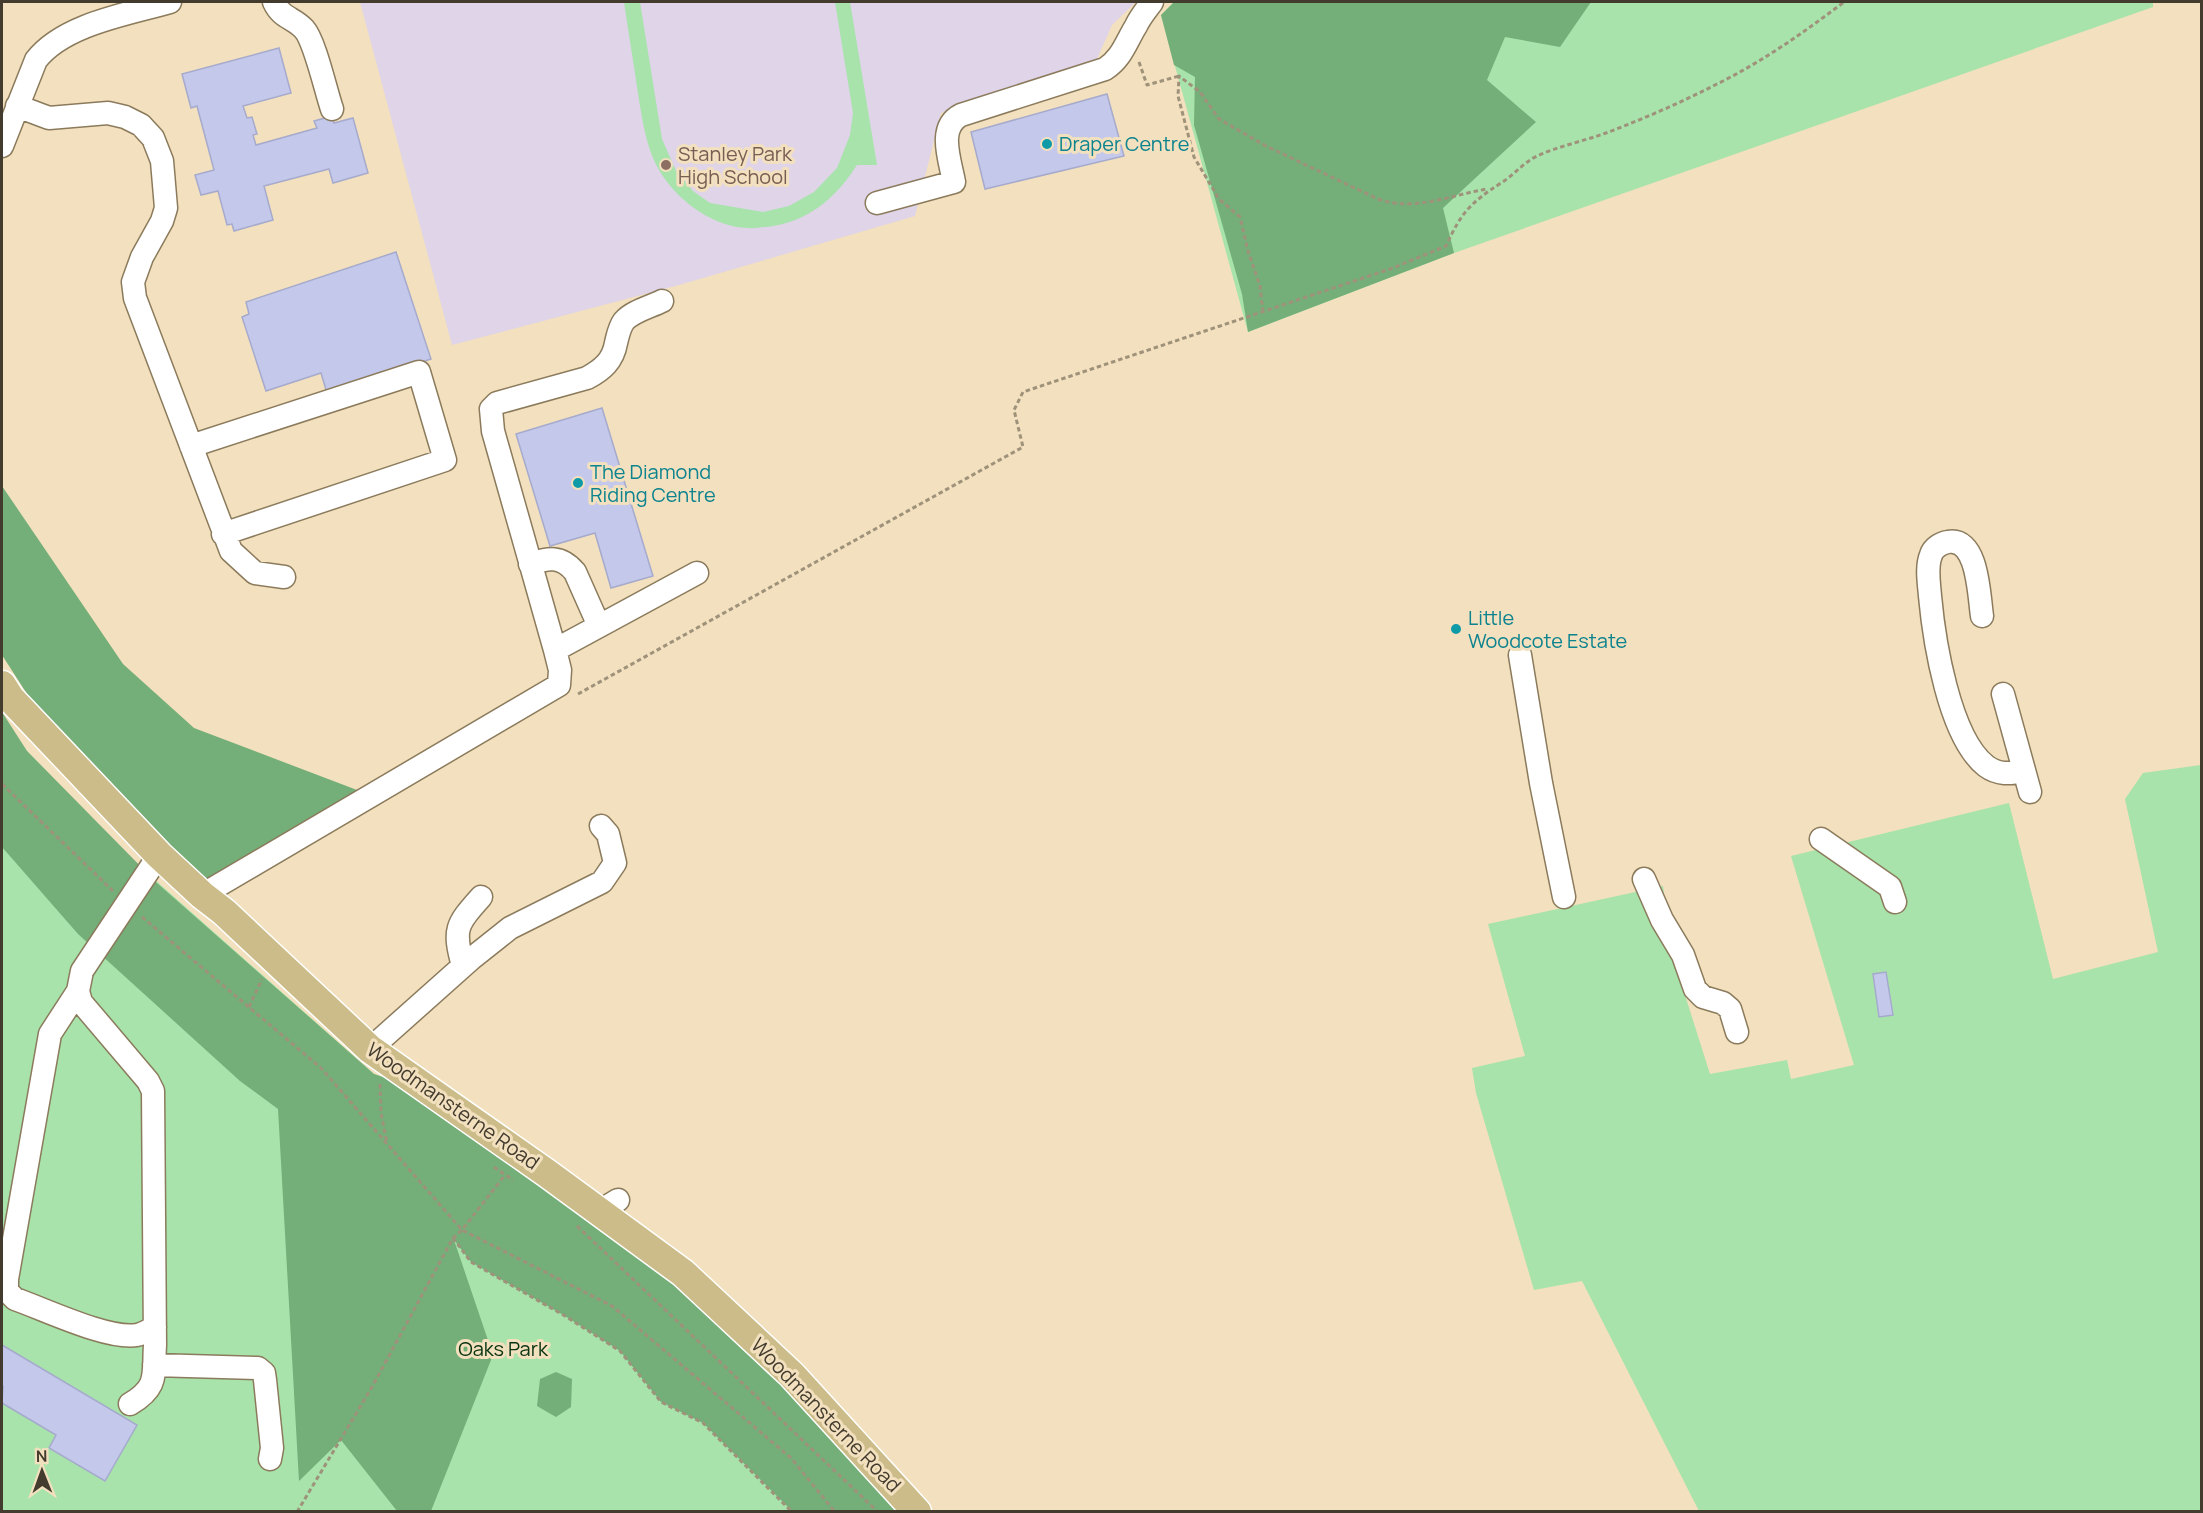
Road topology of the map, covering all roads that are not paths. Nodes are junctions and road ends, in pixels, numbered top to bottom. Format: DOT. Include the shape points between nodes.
graph roads {
  1 [pos="170,2"];
  2 [pos="274,2"];
  3 [pos="1152,2"];
  4 [pos="17,106"];
  5 [pos="332,109"];
  6 [pos="2,146"];
  7 [pos="877,203"];
  8 [pos="662,301"];
  9 [pos="191,446"];
  10 [pos="223,534"];
  11 [pos="530,564"];
  12 [pos="697,573"];
  13 [pos="284,577"];
  14 [pos="1982,616"];
  15 [pos="599,626"];
  16 [pos="555,650"];
  17 [pos="1521,655"];
  18 [pos="2,685"];
  19 [pos="2003,694"];
  20 [pos="601,826"];
  21 [pos="1821,839"];
  22 [pos="159,855"];
  23 [pos="1644,879"];
  24 [pos="202,895"];
  25 [pos="481,897"];
  26 [pos="1564,897"];
  27 [pos="1895,902"];
  28 [pos="463,966"];
  29 [pos="78,991"];
  30 [pos="1737,1032"];
  31 [pos="375,1062"];
  32 [pos="155,1327"];
  33 [pos="154,1365"];
  34 [pos="130,1404"];
  35 [pos="270,1459"];
  36 [pos="917,1512"];
  1 -- 4 [label="street" via="58,39 36,60"];
  2 -- 5 [label="street" via="283,16 305,30"];
  3 -- 7 [label="street" via="1119,56 1106,69 957,117 946,136 954,182"];
  4 -- 6 [label="street"];
  4 -- 9 [label="street" via="49,118 108,113 125,117 141,125 153,138 162,161 166,208 133,282 135,298"];
  8 -- 11 [label="street" via="626,319 614,354 598,372 497,403 491,409 493,431"];
  9 -- 10 [label="street"];
  9 -- 10 [label="street" via="419,372 445,459"];
  10 -- 13 [label="street" via="231,551 255,573"];
  11 -- 15 [label="street" via="553,558 570,566"];
  11 -- 16 [label="street"];
  12 -- 15 [label="street"];
  14 -- 19 [label="street" via="1971,554 1956,542 1937,546 1929,563 1932,621 1954,712 1974,753 1987,766 2027,782"];
  15 -- 16 [label="street"];
  16 -- 24 [label="street" via="559,685"];
  17 -- 26 [label="street"];
  18 -- 22 [label="main road, Woodmansterne Road"];
  20 -- 28 [label="street" via="608,834 615,863 602,882 510,928"];
  21 -- 27 [label="street" via="1890,887"];
  22 -- 24 [label="main road, Woodmansterne Road"];
  22 -- 29 [label="street" via="82,971"];
  23 -- 30 [label="street" via="1683,954 1695,989 1730,1009"];
  24 -- 31 [label="main road, Woodmansterne Road" via="224,912"];
  25 -- 28 [label="street" via="460,921 456,941"];
  28 -- 31 [label="street"];
  29 -- 32 [label="street" via="81,1002 153,1091"];
  29 -- 32 [label="street" via="50,1034 7,1291 15,1299 122,1335 139,1335"];
  31 -- 36 [label="main road, Woodmansterne Road" via="609,1206 792,1375"];
  32 -- 33 [label="street"];
  33 -- 34 [label="street" via="153,1381 146,1395"];
  33 -- 35 [label="street" via="258,1368 265,1380"];
}
